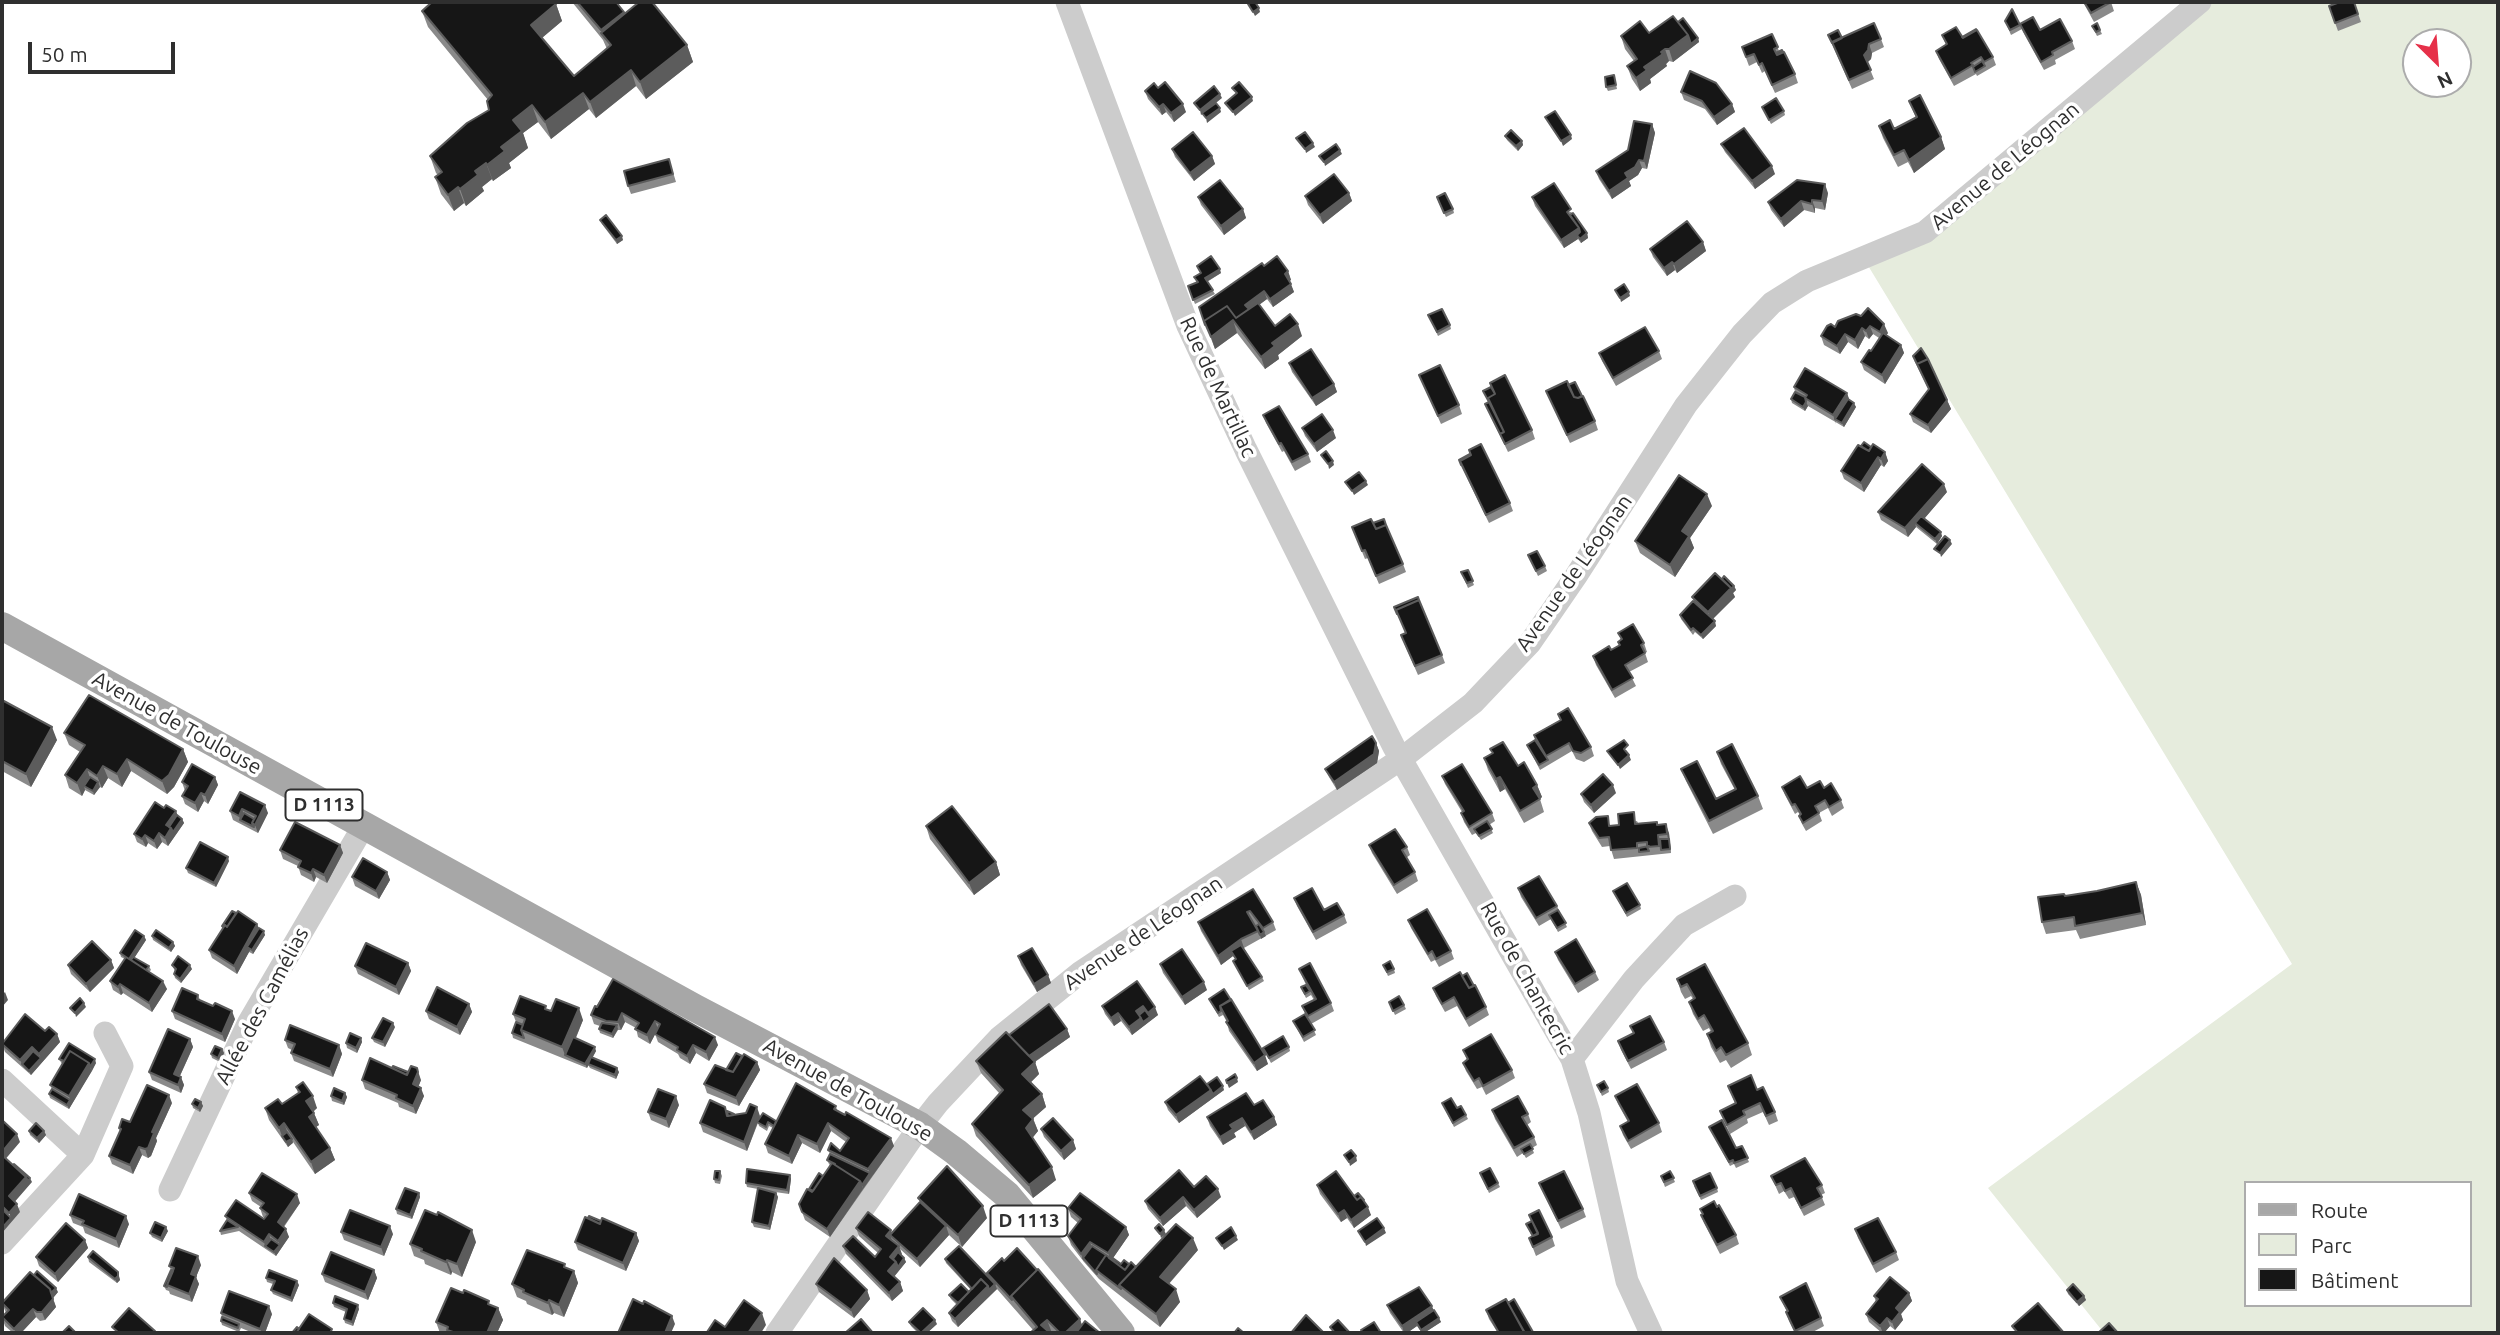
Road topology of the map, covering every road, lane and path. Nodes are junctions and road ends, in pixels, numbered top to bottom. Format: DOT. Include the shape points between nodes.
graph roads {
  1 [pos="1067,2"];
  2 [pos="2200,2"];
  3 [pos="2,626"];
  4 [pos="1401,759"];
  5 [pos="363,827"];
  6 [pos="1735,896"];
  7 [pos="105,1033"];
  8 [pos="1572,1059"];
  9 [pos="2,1080"];
  10 [pos="920,1126"];
  11 [pos="83,1155"];
  12 [pos="170,1190"];
  13 [pos="2,1243"];
  14 [pos="777,1333"];
  15 [pos="1121,1333"];
  16 [pos="1651,1333"];
  1 -- 4 [label="street, Rue de Martillac" via="1188,326"];
  2 -- 4 [label="street, Avenue de Léognan" via="1925,232 1807,281 1772,303 1686,405 1530,643 1473,703"];
  3 -- 5 [label="main road, Avenue de Toulouse / D 1113"];
  4 -- 8 [label="street, Rue de Chantecric"];
  4 -- 10 [label="street, Avenue de Léognan" via="1081,972 999,1038"];
  5 -- 10 [label="main road, Avenue de Toulouse / D 1113"];
  5 -- 12 [label="street, Allée des Camélias" via="249,1022"];
  6 -- 8 [label="street" via="1684,925 1634,979"];
  7 -- 11 [label="street" via="122,1066"];
  8 -- 16 [label="street, Rue de Chantecric" via="1589,1113 1627,1281"];
  9 -- 11 [label="street"];
  10 -- 14 [label="street, Avenue de Léognan"];
  10 -- 15 [label="main road, Avenue de Toulouse / D 1113" via="1007,1195"];
  11 -- 13 [label="street"];
}
